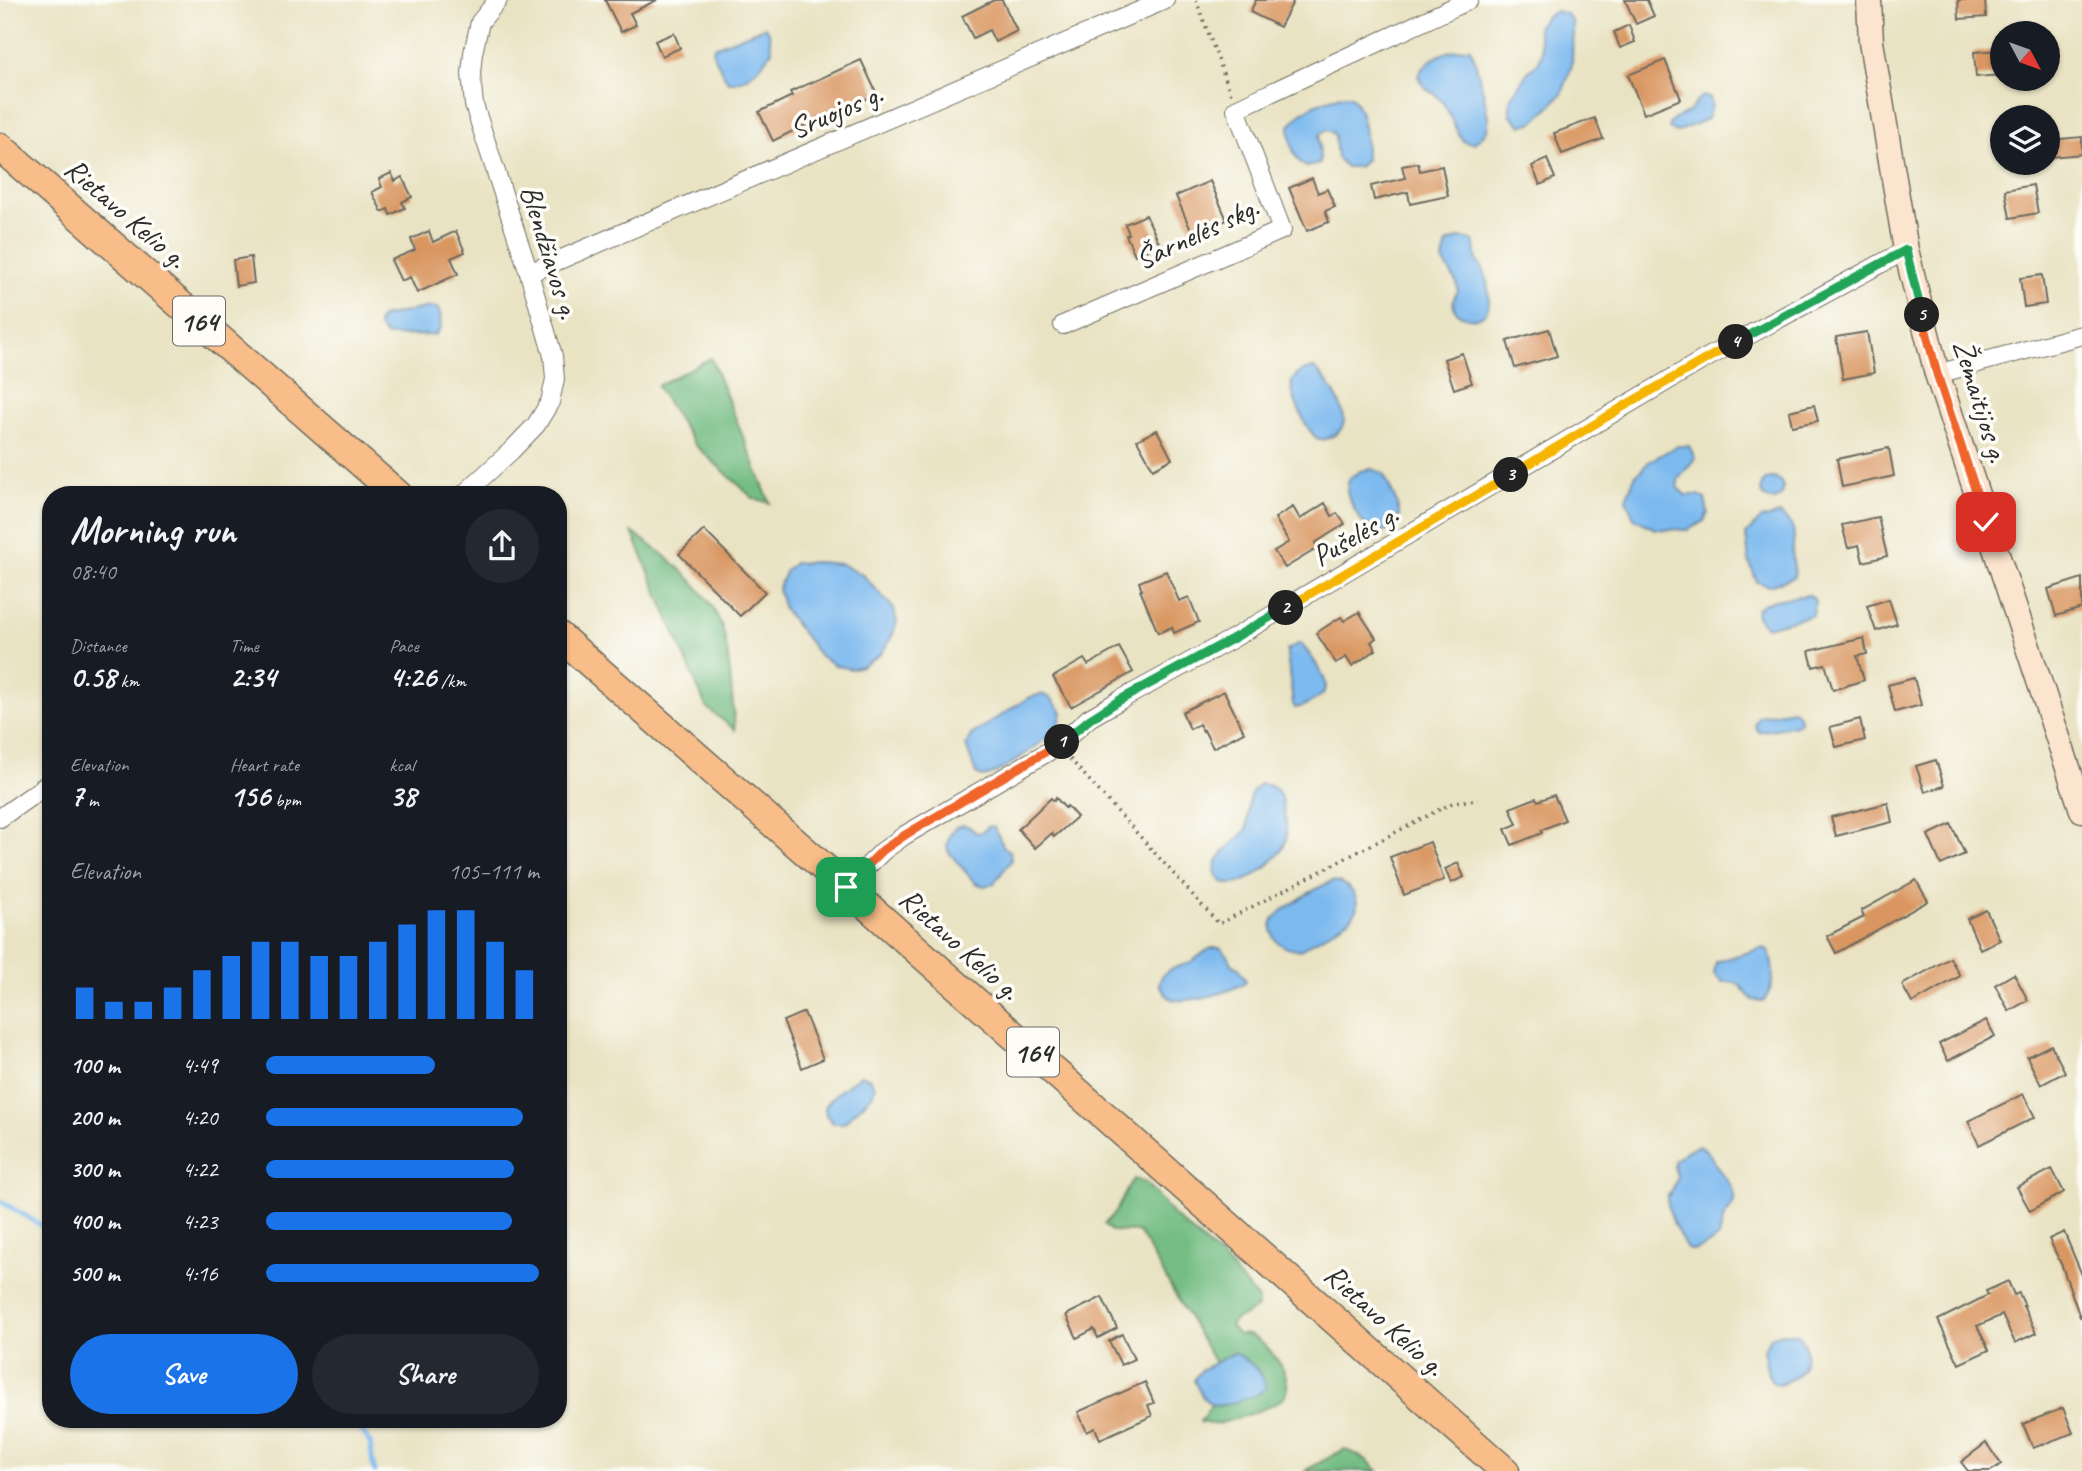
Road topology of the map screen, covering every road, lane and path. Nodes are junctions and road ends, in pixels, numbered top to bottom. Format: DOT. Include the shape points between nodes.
graph roads {
  1 [pos="498,0"];
  2 [pos="1165,0"];
  3 [pos="1196,0"];
  4 [pos="1469,0"];
  5 [pos="1869,0"];
  6 [pos="1236,109"];
  7 [pos="0,147"];
  8 [pos="1906,250"];
  9 [pos="529,273"];
  10 [pos="1063,325"];
  11 [pos="2082,335"];
  12 [pos="1937,374"];
  13 [pos="388,486"];
  14 [pos="473,486"];
  15 [pos="567,643"];
  16 [pos="1058,746"];
  17 [pos="42,788"];
  18 [pos="1478,800"];
  19 [pos="2082,810"];
  20 [pos="0,818"];
  21 [pos="846,887"];
  22 [pos="1505,1471"];
  1 -- 9 [label="street, Blendžiavos g." via="480,22 475,43 474,105"];
  2 -- 9 [label="street, Sruojos g."];
  3 -- 6 [label="path"];
  4 -- 6 [label="street"];
  5 -- 8 [label="main road, Žemaitijos g." via="1871,41"];
  6 -- 10 [label="street, Šarnelės skg." via="1282,230"];
  7 -- 13 [label="main road, Rietavo Kelio g. / 164"];
  8 -- 12 [label="main road, Žemaitijos g."];
  8 -- 16 [label="street, Pušelės g." via="1701,361 1244,632 1120,700"];
  9 -- 14 [label="street, Blendžiavos g." via="553,356 550,402 536,425"];
  11 -- 12 [label="street"];
  12 -- 19 [label="main road, Žemaitijos g."];
  15 -- 21 [label="main road, Rietavo Kelio g. / 164"];
  16 -- 18 [label="path" via="1219,924 1454,802"];
  16 -- 21 [label="street, Pušelės g." via="905,835"];
  17 -- 20 [label="street"];
  21 -- 22 [label="main road, Rietavo Kelio g. / 164"];
}
